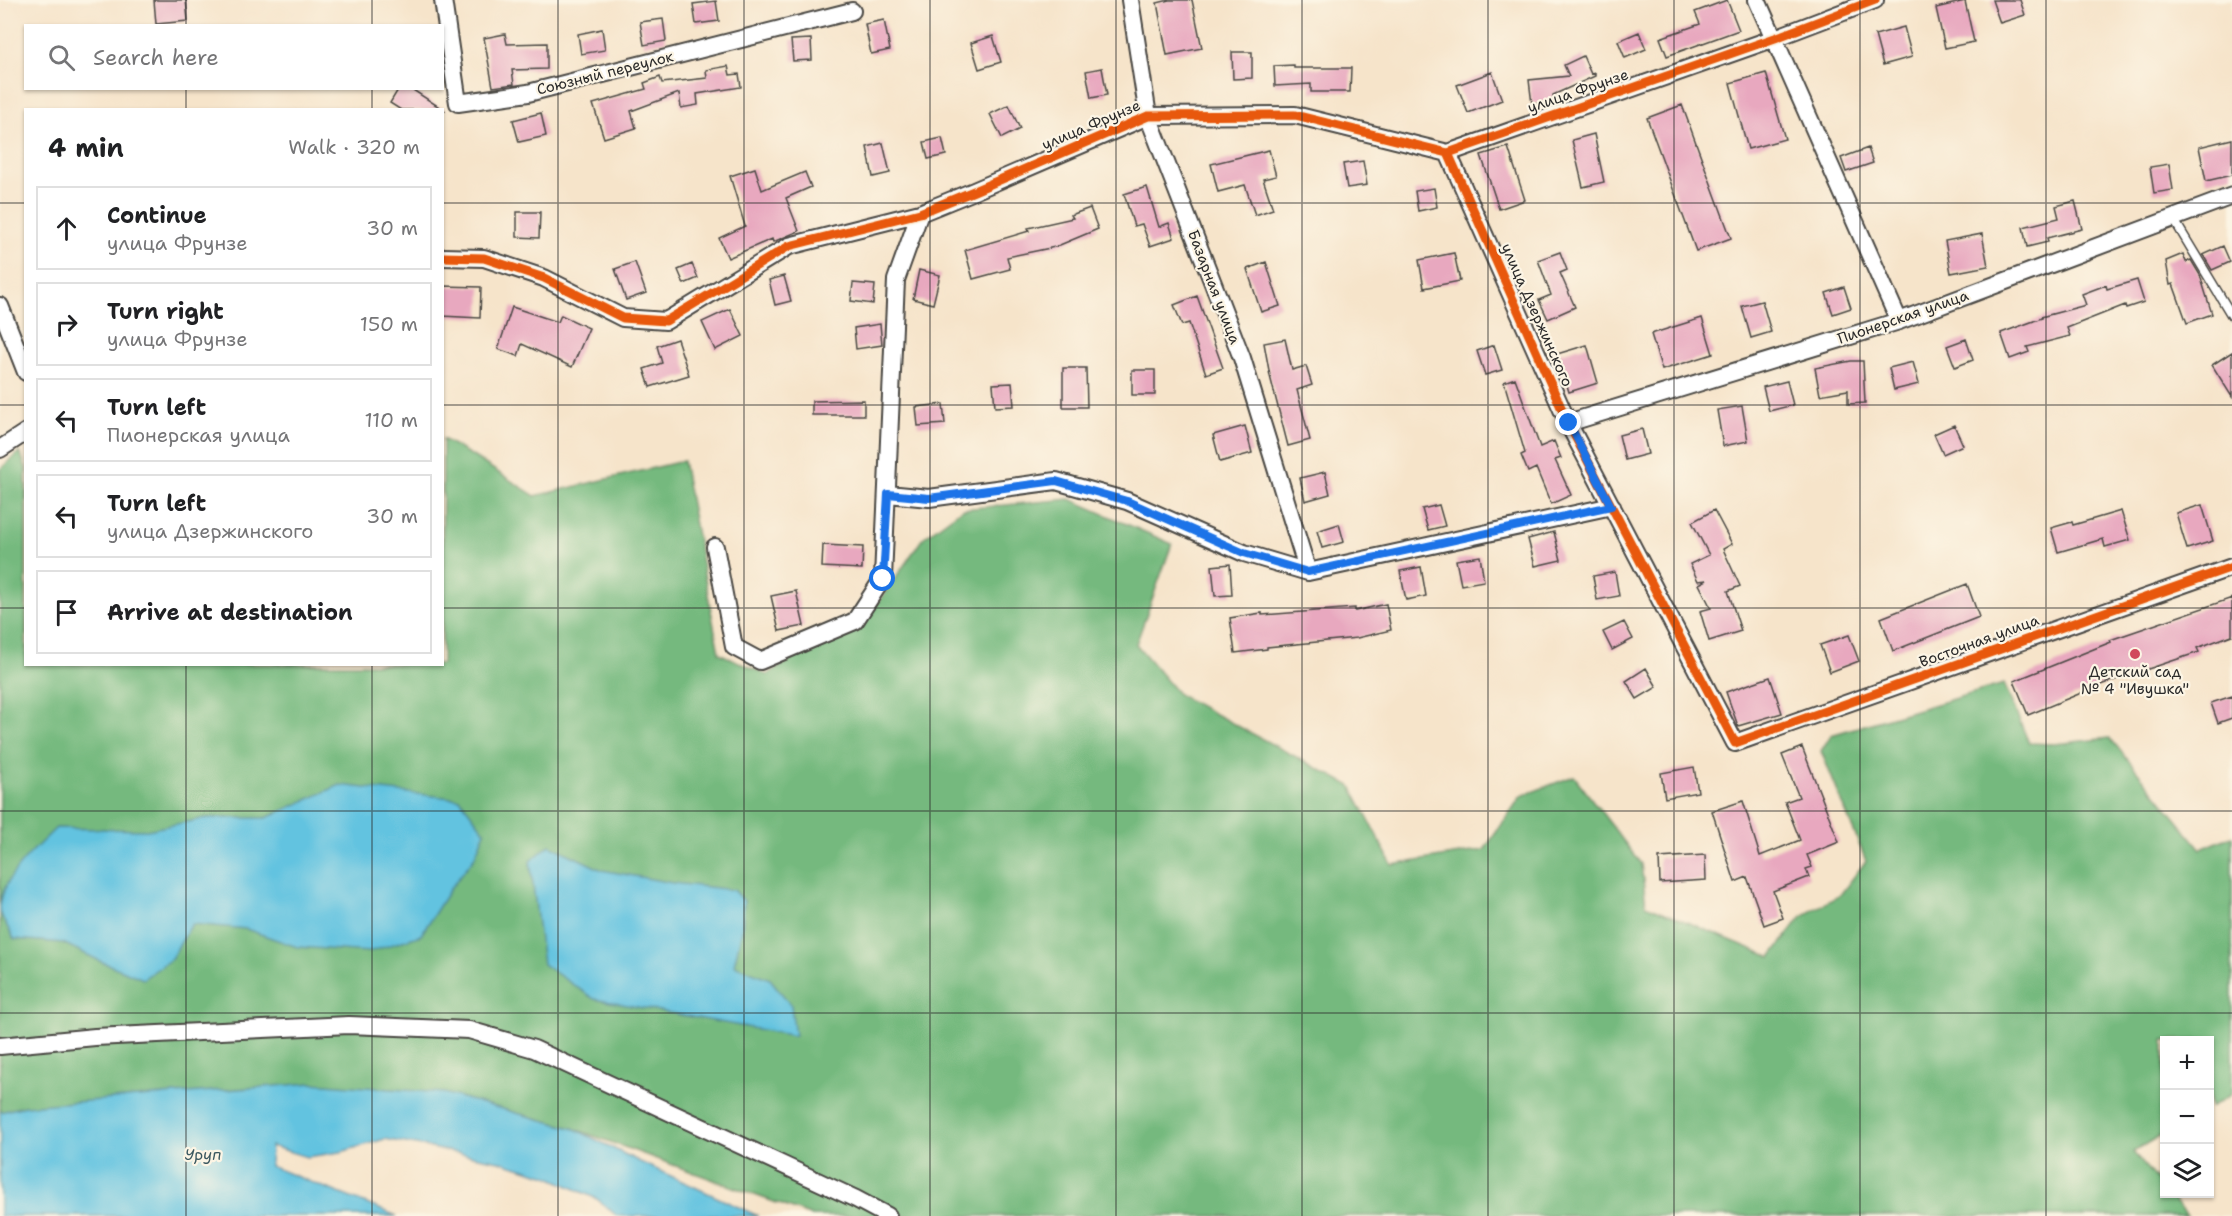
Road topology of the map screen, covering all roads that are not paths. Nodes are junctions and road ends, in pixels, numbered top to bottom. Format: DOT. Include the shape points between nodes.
graph roads {
  1 [pos="442,0"];
  2 [pos="1130,0"];
  3 [pos="1757,0"];
  4 [pos="1875,0"];
  5 [pos="852,11"];
  6 [pos="1775,38"];
  7 [pos="1148,116"];
  8 [pos="1448,153"];
  9 [pos="2232,196"];
  10 [pos="920,213"];
  11 [pos="2173,218"];
  12 [pos="444,257"];
  13 [pos="0,306"];
  14 [pos="2232,316"];
  15 [pos="1899,321"];
  16 [pos="24,367"];
  17 [pos="1569,423"];
  18 [pos="24,433"];
  19 [pos="0,449"];
  20 [pos="888,494"];
  21 [pos="1611,506"];
  22 [pos="715,547"];
  23 [pos="2232,567"];
  24 [pos="1308,572"];
  25 [pos="1735,743"];
  26 [pos="0,1046"];
  27 [pos="888,1216"];
  1 -- 5 [label="street, Союзный переулок" via="458,103 528,93"];
  2 -- 7 [label="street, Базарная улица"];
  3 -- 6 [label="street"];
  4 -- 6 [label="street, улица Фрунзе"];
  6 -- 8 [label="street, улица Фрунзе"];
  6 -- 15 [label="street"];
  7 -- 8 [label="street, улица Фрунзе" via="1295,115"];
  7 -- 10 [label="street, улица Фрунзе"];
  7 -- 24 [label="street, Базарная улица" via="1242,358"];
  8 -- 17 [label="street, улица Дзержинского"];
  9 -- 11 [label="street, Пионерская улица"];
  10 -- 12 [label="street, улица Фрунзе" via="789,246 666,321 623,318 544,278 484,258"];
  10 -- 20 [label="street" via="896,280"];
  11 -- 14 [label="lane"];
  11 -- 15 [label="street, Пионерская улица"];
  13 -- 16 [label="street"];
  15 -- 17 [label="street, Пионерская улица"];
  17 -- 21 [label="street, улица Дзержинского"];
  18 -- 19 [label="street"];
  20 -- 22 [label="street" via="883,579 855,621 760,661 734,647"];
  20 -- 24 [label="street" via="929,498 1056,481 1127,501 1244,553"];
  21 -- 24 [label="street"];
  21 -- 25 [label="street, улица Дзержинского"];
  23 -- 25 [label="street, Восточная улица"];
  26 -- 27 [label="street" via="95,1037 349,1025 468,1030 534,1049"];
}
